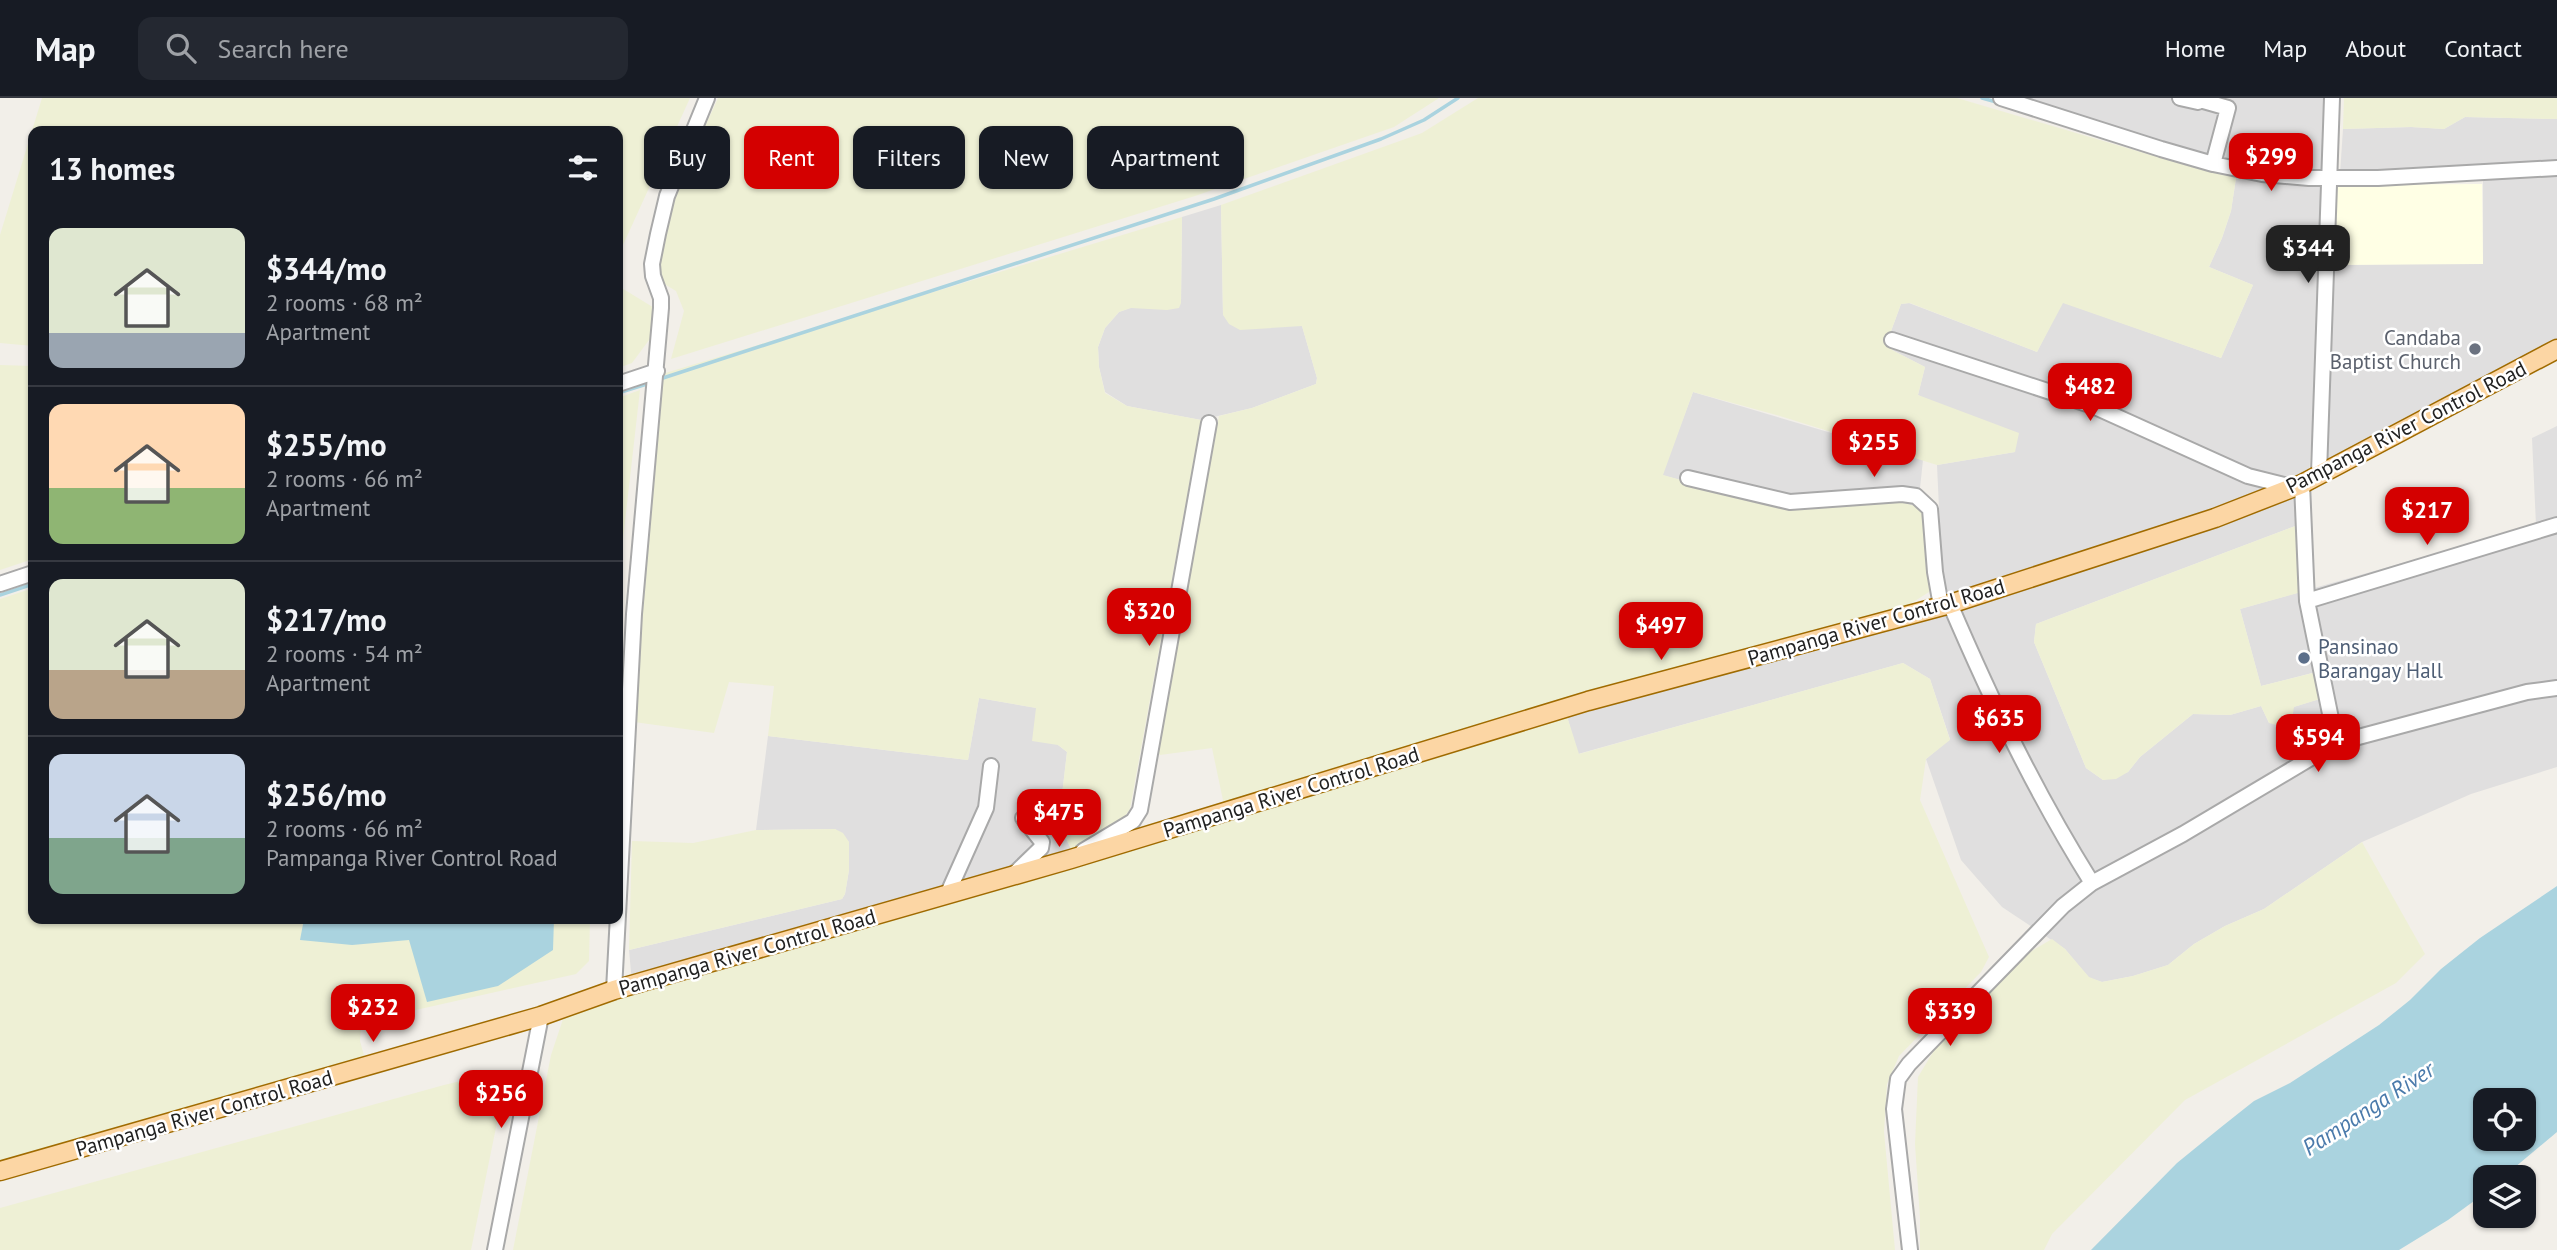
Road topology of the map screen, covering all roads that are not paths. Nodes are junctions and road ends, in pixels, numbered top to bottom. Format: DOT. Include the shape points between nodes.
graph roads {
  1 [pos="707,98"];
  2 [pos="2001,98"];
  3 [pos="2180,98"];
  4 [pos="2332,98"];
  5 [pos="2213,164"];
  6 [pos="2557,168"];
  7 [pos="2329,177"];
  8 [pos="1892,340"];
  9 [pos="2557,349"];
  10 [pos="657,371"];
  11 [pos="623,382"];
  12 [pos="1209,423"];
  13 [pos="2319,473"];
  14 [pos="1688,478"];
  15 [pos="2297,485"];
  16 [pos="2557,525"];
  17 [pos="28,575"];
  18 [pos="0,584"];
  19 [pos="2307,601"];
  20 [pos="1945,605"];
  21 [pos="2557,688"];
  22 [pos="623,705"];
  23 [pos="2336,743"];
  24 [pos="991,766"];
  25 [pos="1023,818"];
  26 [pos="1071,859"];
  27 [pos="1012,876"];
  28 [pos="2092,883"];
  29 [pos="947,895"];
  30 [pos="616,924"];
  31 [pos="614,990"];
  32 [pos="541,1016"];
  33 [pos="0,1171"];
  34 [pos="495,1250"];
  35 [pos="1910,1250"];
  1 -- 10 [label="street" via="667,196 652,264 661,308"];
  2 -- 5 [label="street"];
  3 -- 5 [label="street" via="2228,108"];
  4 -- 7 [label="street"];
  5 -- 7 [label="street" via="2287,177"];
  6 -- 7 [label="street"];
  7 -- 13 [label="street"];
  8 -- 15 [label="street" via="2093,406 2248,476"];
  9 -- 13 [label="main road, Pampanga River Control Road"];
  10 -- 11 [label="street"];
  10 -- 22 [label="street"];
  12 -- 26 [label="street" via="1140,810 1133,821"];
  13 -- 15 [label="main road, Pampanga River Control Road"];
  14 -- 20 [label="street" via="1790,502 1916,496 1930,509 1935,572"];
  15 -- 19 [label="street"];
  15 -- 20 [label="main road, Pampanga River Control Road" via="2215,518"];
  16 -- 19 [label="street"];
  17 -- 18 [label="street"];
  19 -- 23 [label="street"];
  20 -- 26 [label="main road, Pampanga River Control Road" via="1587,701"];
  20 -- 28 [label="street" via="2006,731"];
  21 -- 23 [label="street"];
  23 -- 28 [label="street"];
  24 -- 29 [label="street" via="986,808"];
  25 -- 27 [label="street" via="1042,842 1041,848"];
  26 -- 27 [label="main road, Pampanga River Control Road"];
  27 -- 29 [label="main road, Pampanga River Control Road"];
  28 -- 35 [label="street" via="2063,906 1898,1079 1894,1110"];
  29 -- 31 [label="main road, Pampanga River Control Road"];
  30 -- 31 [label="street"];
  31 -- 32 [label="main road, Pampanga River Control Road"];
  32 -- 33 [label="main road, Pampanga River Control Road"];
  32 -- 34 [label="street"];
}
